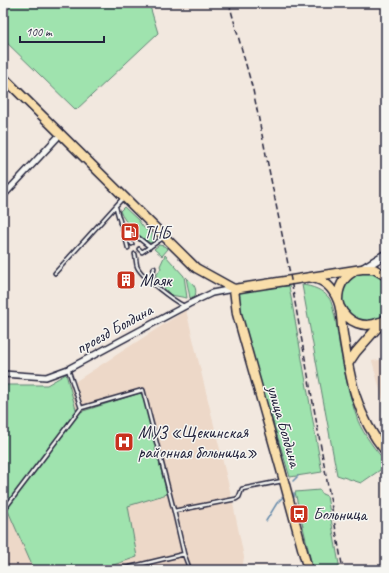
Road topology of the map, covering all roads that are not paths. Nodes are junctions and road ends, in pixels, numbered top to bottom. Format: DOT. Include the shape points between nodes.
graph roads {
  1 [pos="3,77"];
  2 [pos="57,138"];
  3 [pos="3,196"];
  4 [pos="125,196"];
  5 [pos="116,206"];
  6 [pos="120,223"];
  7 [pos="126,237"];
  8 [pos="165,237"];
  9 [pos="132,244"];
  10 [pos="150,247"];
  11 [pos="128,248"];
  12 [pos="139,249"];
  13 [pos="135,254"];
  14 [pos="386,254"];
  15 [pos="154,268"];
  16 [pos="360,269"];
  17 [pos="55,273"];
  18 [pos="386,276"];
  19 [pos="307,278"];
  20 [pos="151,281"];
  21 [pos="234,289"];
  22 [pos="339,304"];
  23 [pos="184,306"];
  24 [pos="386,318"];
  25 [pos="348,364"];
  26 [pos="68,370"];
  27 [pos="3,374"];
  28 [pos="81,408"];
  29 [pos="386,452"];
  30 [pos="284,480"];
  31 [pos="3,511"];
  32 [pos="174,511"];
  33 [pos="184,554"];
  34 [pos="118,570"];
  35 [pos="190,570"];
  36 [pos="308,570"];
  1 -- 4 [label="main road"];
  2 -- 3 [label="street"];
  4 -- 5 [label="lane"];
  4 -- 8 [label="main road"];
  5 -- 6 [label="lane"];
  5 -- 17 [label="lane"];
  6 -- 7 [label="lane"];
  6 -- 10 [label="lane"];
  7 -- 9 [label="lane"];
  7 -- 11 [label="lane"];
  8 -- 10 [label="lane"];
  8 -- 21 [label="main road" via="196,268"];
  10 -- 12 [label="lane" via="142,252"];
  13 -- 20 [label="lane" via="138,268"];
  14 -- 16 [label="street"];
  15 -- 20 [label="lane"];
  16 -- 18 [label="main road" via="374,269"];
  16 -- 19 [label="main road"];
  16 -- 22 [label="main road" via="347,276 341,285"];
  19 -- 21 [label="main road"];
  19 -- 22 [label="main road" via="318,279 330,287"];
  20 -- 23 [label="lane"];
  21 -- 23 [label="street, проезд Болдина" via="212,293"];
  21 -- 30 [label="main road, улица Болдина" via="237,314"];
  22 -- 24 [label="main road" via="354,323 371,325"];
  22 -- 25 [label="main road"];
  23 -- 26 [label="street, проезд Болдина"];
  24 -- 25 [label="main road"];
  25 -- 29 [label="main road" via="358,405"];
  26 -- 27 [label="street, проезд Болдина" via="46,377"];
  26 -- 28 [label="lane"];
  28 -- 31 [label="lane"];
  28 -- 32 [label="lane" via="143,390"];
  30 -- 32 [label="lane" via="242,490 236,499"];
  30 -- 36 [label="main road, улица Болдина"];
  32 -- 33 [label="lane"];
  33 -- 34 [label="lane"];
  33 -- 35 [label="lane"];
}
